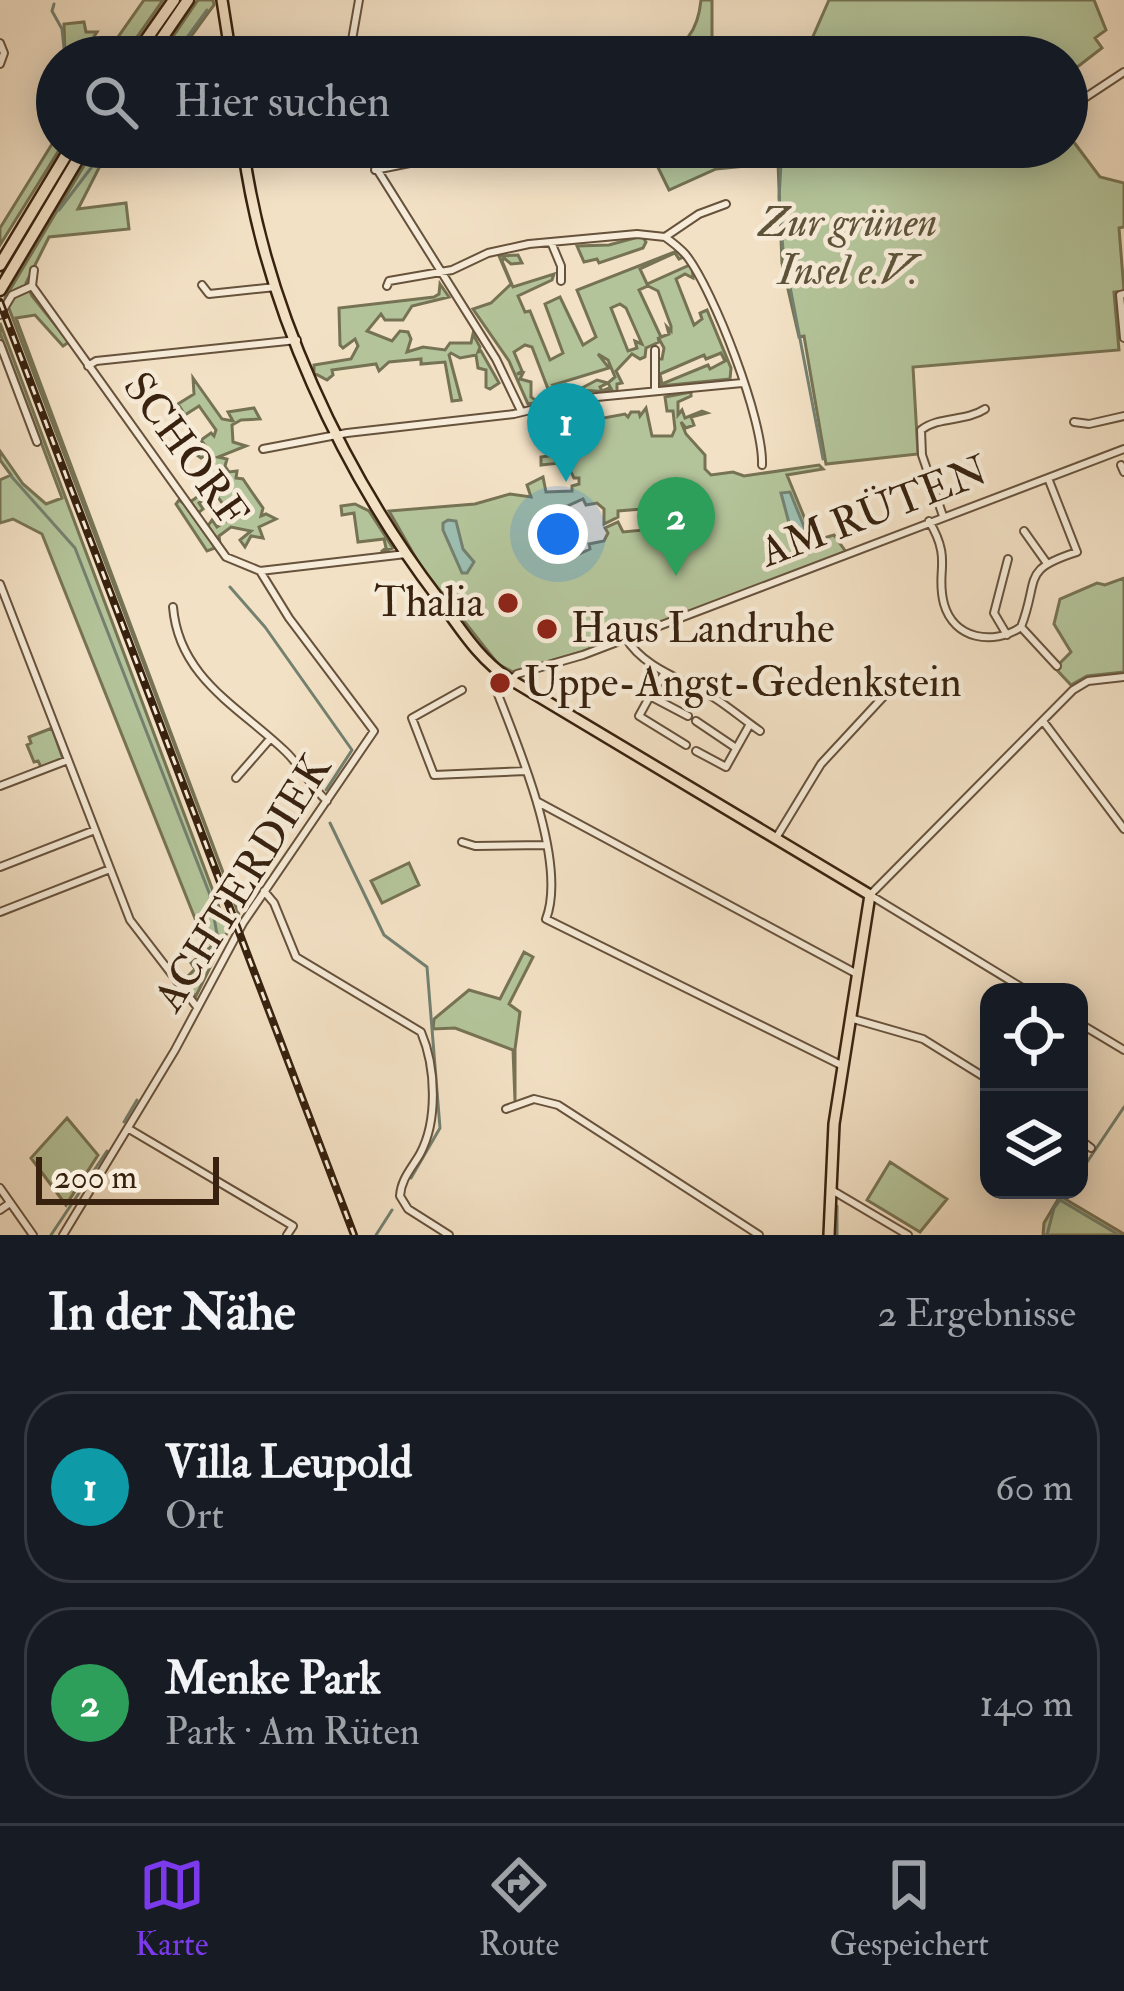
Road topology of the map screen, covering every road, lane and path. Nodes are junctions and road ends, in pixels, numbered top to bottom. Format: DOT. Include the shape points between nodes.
graph roads {
  1 [pos="174,0"];
  2 [pos="188,0"];
  3 [pos="222,0"];
  4 [pos="359,0"];
  5 [pos="149,36"];
  6 [pos="163,36"];
  7 [pos="228,36"];
  8 [pos="353,36"];
  9 [pos="0,43"];
  10 [pos="0,64"];
  11 [pos="1124,72"];
  12 [pos="1088,96"];
  13 [pos="58,168"];
  14 [pos="73,168"];
  15 [pos="246,168"];
  16 [pos="385,168"];
  17 [pos="375,170"];
  18 [pos="726,204"];
  19 [pos="665,237"];
  20 [pos="551,242"];
  21 [pos="0,265"];
  22 [pos="34,271"];
  23 [pos="440,272"];
  24 [pos="561,281"];
  25 [pos="202,285"];
  26 [pos="32,286"];
  27 [pos="387,286"];
  28 [pos="276,287"];
  29 [pos="0,290"];
  30 [pos="1124,294"];
  31 [pos="0,315"];
  32 [pos="1124,338"];
  33 [pos="297,340"];
  34 [pos="0,344"];
  35 [pos="655,350"];
  36 [pos="88,366"];
  37 [pos="742,383"];
  38 [pos="655,391"];
  39 [pos="985,409"];
  40 [pos="521,411"];
  41 [pos="1124,416"];
  42 [pos="1074,422"];
  43 [pos="335,436"];
  44 [pos="37,442"];
  45 [pos="263,449"];
  46 [pos="1124,449"];
  47 [pos="762,465"];
  48 [pos="1048,478"];
  49 [pos="943,516"];
  50 [pos="929,521"];
  51 [pos="1024,531"];
  52 [pos="406,554"];
  53 [pos="1008,559"];
  54 [pos="1046,562"];
  55 [pos="260,571"];
  56 [pos="0,584"];
  57 [pos="173,607"];
  58 [pos="11,612"];
  59 [pos="0,616"];
  60 [pos="1021,627"];
  61 [pos="1006,635"];
  62 [pos="626,638"];
  63 [pos="1057,666"];
  64 [pos="499,672"];
  65 [pos="665,672"];
  66 [pos="1124,677"];
  67 [pos="511,680"];
  68 [pos="462,690"];
  69 [pos="650,696"];
  70 [pos="884,696"];
  71 [pos="1042,721"];
  72 [pos="751,724"];
  73 [pos="760,731"];
  74 [pos="270,739"];
  75 [pos="686,745"];
  76 [pos="736,748"];
  77 [pos="696,751"];
  78 [pos="68,760"];
  79 [pos="526,771"];
  80 [pos="236,778"];
  81 [pos="0,786"];
  82 [pos="328,802"];
  83 [pos="537,802"];
  84 [pos="1124,828"];
  85 [pos="95,830"];
  86 [pos="776,838"];
  87 [pos="462,842"];
  88 [pos="545,845"];
  89 [pos="0,867"];
  90 [pos="110,869"];
  91 [pos="265,891"];
  92 [pos="870,895"];
  93 [pos="0,912"];
  94 [pos="857,974"];
  95 [pos="1014,983"];
  96 [pos="197,1007"];
  97 [pos="850,1018"];
  98 [pos="1088,1028"];
  99 [pos="1124,1050"];
  100 [pos="843,1066"];
  101 [pos="980,1074"];
  102 [pos="506,1109"];
  103 [pos="129,1129"];
  104 [pos="1088,1146"];
  105 [pos="1091,1148"];
  106 [pos="0,1188"];
  107 [pos="830,1189"];
  108 [pos="10,1203"];
  109 [pos="0,1210"];
  110 [pos="433,1231"];
  111 [pos="33,1235"];
  112 [pos="63,1235"];
  113 [pos="287,1235"];
  114 [pos="448,1235"];
  115 [pos="759,1235"];
  116 [pos="829,1235"];
  117 [pos="908,1235"];
  1 -- 5 [label="highway"];
  2 -- 6 [label="highway"];
  3 -- 7 [label="main road"];
  4 -- 8 [label="street"];
  9 -- 10 [label="street"];
  11 -- 12 [label="street"];
  13 -- 21 [label="highway"];
  14 -- 29 [label="highway"];
  15 -- 28 [label="main road"];
  16 -- 17 [label="street"];
  17 -- 23 [label="street"];
  18 -- 19 [label="street"];
  19 -- 20 [label="street"];
  19 -- 37 [label="street" via="697,274"];
  20 -- 23 [label="street" via="503,248"];
  20 -- 24 [label="street"];
  22 -- 26 [label="street"];
  23 -- 27 [label="street"];
  23 -- 40 [label="street"];
  25 -- 28 [label="street" via="209,293"];
  26 -- 31 [label="street" via="12,295"];
  26 -- 36 [label="street, SCHORF"];
  28 -- 33 [label="main road"];
  30 -- 32 [label="street"];
  33 -- 36 [label="street"];
  33 -- 43 [label="main road"];
  34 -- 44 [label="street"];
  35 -- 38 [label="street"];
  36 -- 55 [label="street, SCHORF" via="218,550"];
  37 -- 38 [label="street"];
  37 -- 47 [label="street"];
  38 -- 40 [label="street"];
  39 -- 49 [label="street" via="921,430"];
  40 -- 43 [label="street"];
  41 -- 42 [label="street"];
  43 -- 45 [label="street"];
  43 -- 52 [label="main road"];
  46 -- 48 [label="street, AM RÜTEN"];
  48 -- 49 [label="street, AM RÜTEN"];
  48 -- 54 [label="street" via="1077,552"];
  49 -- 50 [label="street, AM RÜTEN"];
  50 -- 61 [label="street" via="943,550 943,598 953,621 980,638"];
  50 -- 62 [label="street, AM RÜTEN"];
  51 -- 54 [label="street"];
  52 -- 55 [label="street, SCHORF"];
  52 -- 64 [label="main road"];
  53 -- 61 [label="street" via="994,613"];
  54 -- 60 [label="street" via="1036,571"];
  55 -- 82 [label="street, ACHTERDIEK" via="374,731"];
  56 -- 58 [label="street"];
  57 -- 74 [label="street" via="192,667"];
  58 -- 59 [label="street"];
  58 -- 78 [label="street"];
  60 -- 61 [label="street"];
  60 -- 63 [label="street"];
  62 -- 65 [label="street"];
  62 -- 67 [label="street, AM RÜTEN"];
  64 -- 67 [label="main road"];
  64 -- 79 [label="street" via="495,687"];
  65 -- 69 [label="street"];
  65 -- 72 [label="street"];
  66 -- 71 [label="street" via="1084,682"];
  67 -- 86 [label="main road"];
  68 -- 79 [label="street" via="412,718 434,775"];
  69 -- 75 [label="street" via="639,716"];
  69 -- 76 [label="street"];
  70 -- 86 [label="street" via="821,764"];
  71 -- 84 [label="street"];
  71 -- 92 [label="street"];
  72 -- 73 [label="street"];
  72 -- 76 [label="street"];
  74 -- 80 [label="street"];
  74 -- 82 [label="street"];
  76 -- 77 [label="street" via="726,767"];
  78 -- 81 [label="street"];
  78 -- 85 [label="street"];
  79 -- 83 [label="street"];
  82 -- 91 [label="street, ACHTERDIEK"];
  83 -- 88 [label="street"];
  83 -- 94 [label="street"];
  85 -- 89 [label="street"];
  85 -- 90 [label="street"];
  86 -- 92 [label="main road"];
  87 -- 88 [label="street"];
  88 -- 100 [label="street" via="553,893 546,919"];
  90 -- 93 [label="street"];
  90 -- 96 [label="street" via="130,920"];
  91 -- 96 [label="street, ACHTERDIEK"];
  91 -- 110 [label="street" via="296,957 421,1032 432,1111 400,1196"];
  92 -- 94 [label="main road"];
  92 -- 95 [label="street"];
  94 -- 97 [label="main road"];
  96 -- 103 [label="street, ACHTERDIEK"];
  97 -- 100 [label="main road"];
  97 -- 101 [label="street" via="923,1039"];
  98 -- 99 [label="street"];
  100 -- 107 [label="main road"];
  102 -- 115 [label="street" via="534,1099 557,1105"];
  103 -- 112 [label="street, ACHTERDIEK"];
  103 -- 113 [label="street" via="293,1226"];
  104 -- 105 [label="street"];
  106 -- 108 [label="street"];
  107 -- 116 [label="main road"];
  107 -- 117 [label="street"];
  108 -- 109 [label="street"];
  108 -- 111 [label="street"];
  110 -- 114 [label="street"];
}
